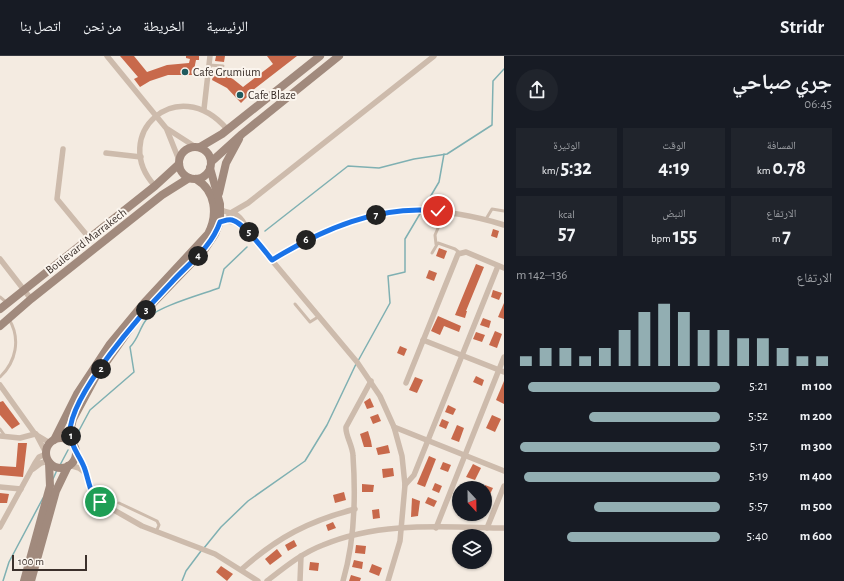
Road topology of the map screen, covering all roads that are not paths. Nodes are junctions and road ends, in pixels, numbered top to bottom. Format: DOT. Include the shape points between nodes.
graph roads {
  1 [pos="210,56"];
  2 [pos="320,56"];
  3 [pos="339,56"];
  4 [pos="434,56"];
  5 [pos="110,57"];
  6 [pos="209,65"];
  7 [pos="223,66"];
  8 [pos="204,109"];
  9 [pos="156,116"];
  10 [pos="166,128"];
  11 [pos="227,129"];
  12 [pos="242,134"];
  13 [pos="197,147"];
  14 [pos="63,149"];
  15 [pos="106,153"];
  16 [pos="141,157"];
  17 [pos="179,162"];
  18 [pos="210,165"];
  19 [pos="193,178"];
  20 [pos="156,186"];
  21 [pos="219,196"];
  22 [pos="220,209"];
  23 [pos="504,211"];
  24 [pos="445,212"];
  25 [pos="235,214"];
  26 [pos="486,219"];
  27 [pos="230,220"];
  28 [pos="220,222"];
  29 [pos="504,224"];
  30 [pos="249,233"];
  31 [pos="90,239"];
  32 [pos="436,244"];
  33 [pos="432,253"];
  34 [pos="460,253"];
  35 [pos="0,259"];
  36 [pos="272,260"];
  37 [pos="498,266"];
  38 [pos="3,267"];
  39 [pos="504,268"];
  40 [pos="24,290"];
  41 [pos="0,297"];
  42 [pos="31,299"];
  43 [pos="7,304"];
  44 [pos="295,304"];
  45 [pos="0,309"];
  46 [pos="320,316"];
  47 [pos="8,318"];
  48 [pos="0,326"];
  49 [pos="423,340"];
  50 [pos="461,356"];
  51 [pos="504,357"];
  52 [pos="501,371"];
  53 [pos="0,377"];
  54 [pos="371,381"];
  55 [pos="406,383"];
  56 [pos="1,388"];
  57 [pos="0,428"];
  58 [pos="394,428"];
  59 [pos="36,434"];
  60 [pos="3,437"];
  61 [pos="427,440"];
  62 [pos="52,442"];
  63 [pos="72,443"];
  64 [pos="76,452"];
  65 [pos="464,455"];
  66 [pos="47,458"];
  67 [pos="69,466"];
  68 [pos="504,471"];
  69 [pos="87,475"];
  70 [pos="405,485"];
  71 [pos="504,486"];
  72 [pos="0,487"];
  73 [pos="21,489"];
  74 [pos="119,503"];
  75 [pos="355,509"];
  76 [pos="0,527"];
  77 [pos="402,528"];
  78 [pos="436,528"];
  79 [pos="487,528"];
  80 [pos="504,528"];
  81 [pos="156,532"];
  82 [pos="352,535"];
  83 [pos="301,556"];
  84 [pos="242,569"];
  85 [pos="24,581"];
  86 [pos="30,581"];
  87 [pos="258,581"];
  88 [pos="267,581"];
  89 [pos="300,581"];
  90 [pos="343,581"];
  91 [pos="388,581"];
  1 -- 6 [label="street"];
  2 -- 11 [label="street, Boulevard Marrakech"];
  3 -- 12 [label="street, Boulevard Marrakech"];
  4 -- 25 [label="street"];
  5 -- 9 [label="street"];
  6 -- 7 [label="lane"];
  6 -- 8 [label="street"];
  8 -- 9 [label="street" via="191,106 176,107"];
  8 -- 11 [label="street" via="212,113"];
  9 -- 10 [label="street"];
  9 -- 16 [label="street" via="148,124 143,135"];
  10 -- 13 [label="street"];
  10 -- 17 [label="street"];
  11 -- 13 [label="street, Boulevard Marrakech"];
  12 -- 18 [label="street, Boulevard Marrakech"];
  12 -- 21 [label="street" via="226,163"];
  13 -- 17 [label="street, Boulevard Marrakech" via="182,152"];
  13 -- 18 [label="street" via="206,151"];
  14 -- 31 [label="street" via="57,199"];
  15 -- 16 [label="street"];
  16 -- 20 [label="street" via="146,173"];
  17 -- 19 [label="street" via="181,171"];
  17 -- 20 [label="street, Boulevard Marrakech"];
  18 -- 19 [label="street, Boulevard Marrakech" via="203,177"];
  18 -- 21 [label="street"];
  19 -- 42 [label="street, Boulevard Marrakech" via="162,195"];
  19 -- 62 [label="street" via="208,189 213,202 213,220 208,234 110,344 81,388"];
  20 -- 31 [label="street, Boulevard Marrakech"];
  21 -- 22 [label="street"];
  22 -- 25 [label="street"];
  22 -- 28 [label="street"];
  23 -- 26 [label="lane" via="492,209"];
  24 -- 26 [label="street"];
  24 -- 32 [label="lane" via="435,235"];
  24 -- 36 [label="street" via="418,210 357,219 320,233"];
  25 -- 27 [label="street" via="228,215"];
  25 -- 30 [label="street"];
  26 -- 29 [label="street"];
  27 -- 28 [label="street"];
  27 -- 30 [label="street"];
  28 -- 63 [label="street" via="209,244 134,323 95,378 72,419"];
  30 -- 36 [label="street"];
  31 -- 40 [label="street, Boulevard Marrakech"];
  32 -- 33 [label="lane"];
  32 -- 34 [label="lane" via="440,243"];
  34 -- 37 [label="street" via="468,253"];
  34 -- 49 [label="street"];
  35 -- 38 [label="street"];
  36 -- 46 [label="street"];
  37 -- 39 [label="street"];
  37 -- 50 [label="street"];
  38 -- 40 [label="street"];
  40 -- 42 [label="street"];
  40 -- 43 [label="street, Boulevard Marrakech"];
  41 -- 43 [label="lane"];
  42 -- 47 [label="street, Boulevard Marrakech"];
  43 -- 45 [label="street, Boulevard Marrakech"];
  44 -- 46 [label="lane" via="310,322"];
  46 -- 54 [label="street"];
  47 -- 48 [label="street, Boulevard Marrakech"];
  47 -- 53 [label="lane" via="15,332 15,349 10,364"];
  49 -- 50 [label="street"];
  49 -- 55 [label="street"];
  50 -- 52 [label="street"];
  50 -- 61 [label="street"];
  51 -- 52 [label="street"];
  52 -- 65 [label="street"];
  54 -- 58 [label="street" via="384,403"];
  54 -- 75 [label="street" via="345,431 353,447"];
  56 -- 59 [label="street"];
  57 -- 60 [label="lane"];
  58 -- 61 [label="street"];
  58 -- 70 [label="street" via="402,456"];
  59 -- 60 [label="street" via="24,438"];
  59 -- 62 [label="street"];
  59 -- 66 [label="street"];
  61 -- 65 [label="street"];
  61 -- 70 [label="street" via="414,475"];
  62 -- 63 [label="street" via="62,438"];
  62 -- 66 [label="street"];
  63 -- 64 [label="street"];
  64 -- 67 [label="street"];
  64 -- 69 [label="street"];
  65 -- 68 [label="street"];
  65 -- 78 [label="street"];
  66 -- 67 [label="street" via="58,468"];
  66 -- 73 [label="street" via="37,459"];
  66 -- 85 [label="street" via="50,486"];
  67 -- 69 [label="street" via="79,468"];
  67 -- 86 [label="street" via="56,490"];
  69 -- 81 [label="street" via="93,495 98,501"];
  70 -- 77 [label="street"];
  71 -- 79 [label="street"];
  72 -- 73 [label="street"];
  73 -- 76 [label="street"];
  74 -- 81 [label="lane" via="157,521 159,525"];
  75 -- 82 [label="street"];
  75 -- 84 [label="street" via="329,516 290,532"];
  77 -- 78 [label="street"];
  77 -- 82 [label="street"];
  77 -- 91 [label="street"];
  78 -- 79 [label="street"];
  79 -- 80 [label="street"];
  81 -- 84 [label="street" via="215,554"];
  82 -- 83 [label="street" via="324,544"];
  82 -- 90 [label="street" via="351,551"];
  83 -- 88 [label="street"];
  83 -- 89 [label="street"];
  84 -- 87 [label="street"];
}
